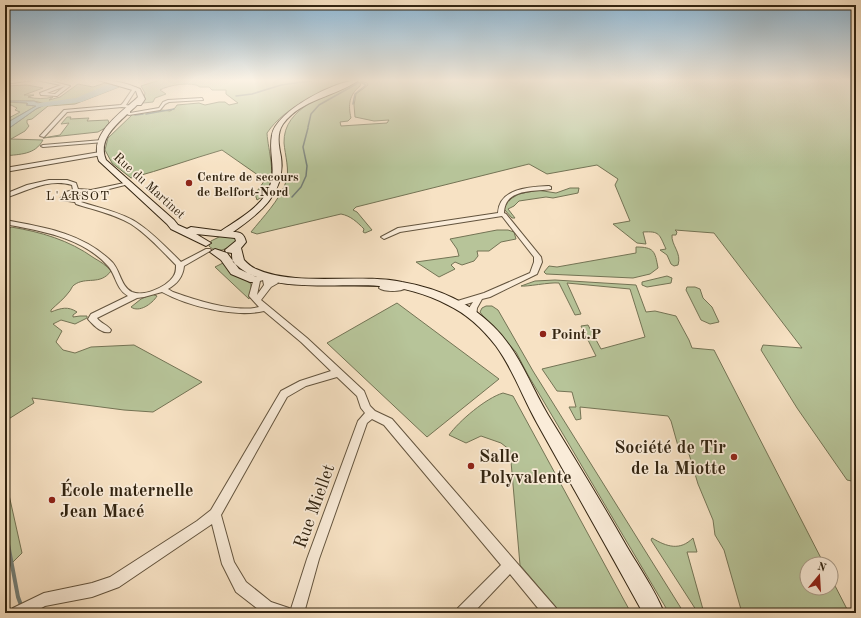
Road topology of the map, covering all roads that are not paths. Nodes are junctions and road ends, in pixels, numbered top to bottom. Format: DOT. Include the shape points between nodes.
graph roads {
  1 [pos="112,109"];
  2 [pos="129,109"];
  3 [pos="133,109"];
  4 [pos="160,109"];
  5 [pos="296,109"];
  6 [pos="42,136"];
  7 [pos="103,139"];
  8 [pos="43,146"];
  9 [pos="100,154"];
  10 [pos="5,170"];
  11 [pos="127,183"];
  12 [pos="549,188"];
  13 [pos="76,190"];
  14 [pos="90,192"];
  15 [pos="5,196"];
  16 [pos="77,200"];
  17 [pos="501,214"];
  18 [pos="248,219"];
  19 [pos="5,222"];
  20 [pos="171,222"];
  21 [pos="224,234"];
  22 [pos="240,236"];
  23 [pos="384,237"];
  24 [pos="236,247"];
  25 [pos="210,248"];
  26 [pos="180,265"];
  27 [pos="266,281"];
  28 [pos="383,288"];
  29 [pos="162,289"];
  30 [pos="136,295"];
  31 [pos="257,298"];
  32 [pos="478,299"];
  33 [pos="265,308"];
  34 [pos="467,309"];
  35 [pos="107,330"];
  36 [pos="338,373"];
  37 [pos="531,397"];
  38 [pos="371,414"];
  39 [pos="215,514"];
  40 [pos="510,565"];
  41 [pos="18,613"];
  42 [pos="284,613"];
  43 [pos="297,613"];
  44 [pos="463,613"];
  45 [pos="551,613"];
  46 [pos="654,613"];
  1 -- 6 [label="street" via="66,111"];
  2 -- 7 [label="main road"];
  3 -- 4 [label="street" via="144,112"];
  5 -- 18 [label="main road" via="281,122 276,132 278,174 275,187"];
  7 -- 8 [label="street"];
  7 -- 9 [label="main road" via="99,148"];
  9 -- 10 [label="street"];
  9 -- 11 [label="main road, Rue du Martinet" via="103,161"];
  11 -- 14 [label="street"];
  11 -- 20 [label="main road, Rue du Martinet"];
  12 -- 17 [label="street" via="538,188 508,196 501,204"];
  13 -- 14 [label="street"];
  13 -- 15 [label="street" via="72,183 57,182 24,188"];
  13 -- 16 [label="street" via="68,193 63,199"];
  14 -- 16 [label="street"];
  16 -- 26 [label="street" via="78,203 133,223"];
  17 -- 23 [label="street" via="413,227 398,230"];
  17 -- 32 [label="street" via="534,251 538,262 533,274 524,280"];
  18 -- 21 [label="main road"];
  18 -- 22 [label="main road"];
  19 -- 30 [label="street" via="50,230 78,241 103,257 114,268 126,292"];
  20 -- 21 [label="main road" via="202,232"];
  20 -- 25 [label="main road, Rue du Martinet" via="174,227 195,236"];
  21 -- 22 [label="main road"];
  21 -- 25 [label="main road" via="213,237"];
  22 -- 24 [label="main road" via="241,242"];
  24 -- 25 [label="main road" via="226,251"];
  24 -- 27 [label="main road" via="240,264"];
  25 -- 26 [label="street"];
  25 -- 27 [label="main road, Rue du Martinet" via="226,257 239,274"];
  26 -- 29 [label="street" via="178,277"];
  27 -- 28 [label="main road"];
  27 -- 31 [label="street" via="261,296"];
  27 -- 31 [label="street" via="253,292 253,296"];
  27 -- 34 [label="main road" via="359,281 399,284 430,293"];
  28 -- 34 [label="street" via="395,287 414,291 439,299 460,310"];
  28 -- 37 [label="main road" via="426,298 450,308 463,317 494,344"];
  29 -- 30 [label="street"];
  29 -- 33 [label="street" via="179,297 218,307 254,311"];
  30 -- 35 [label="street" via="94,316 92,319"];
  31 -- 33 [label="street"];
  32 -- 34 [label="street"];
  32 -- 34 [label="street" via="477,303"];
  33 -- 36 [label="street" via="304,340"];
  34 -- 37 [label="main road" via="500,343 523,379"];
  36 -- 38 [label="street" via="361,394"];
  36 -- 39 [label="street" via="307,381 284,394"];
  37 -- 46 [label="main road"];
  38 -- 40 [label="street" via="388,422"];
  38 -- 43 [label="street, Rue Miellet" via="360,430 313,558"];
  39 -- 41 [label="street" via="114,582 92,590 44,600"];
  39 -- 42 [label="street" via="228,564 241,587 267,608"];
  40 -- 44 [label="street"];
  40 -- 45 [label="street"];
}
